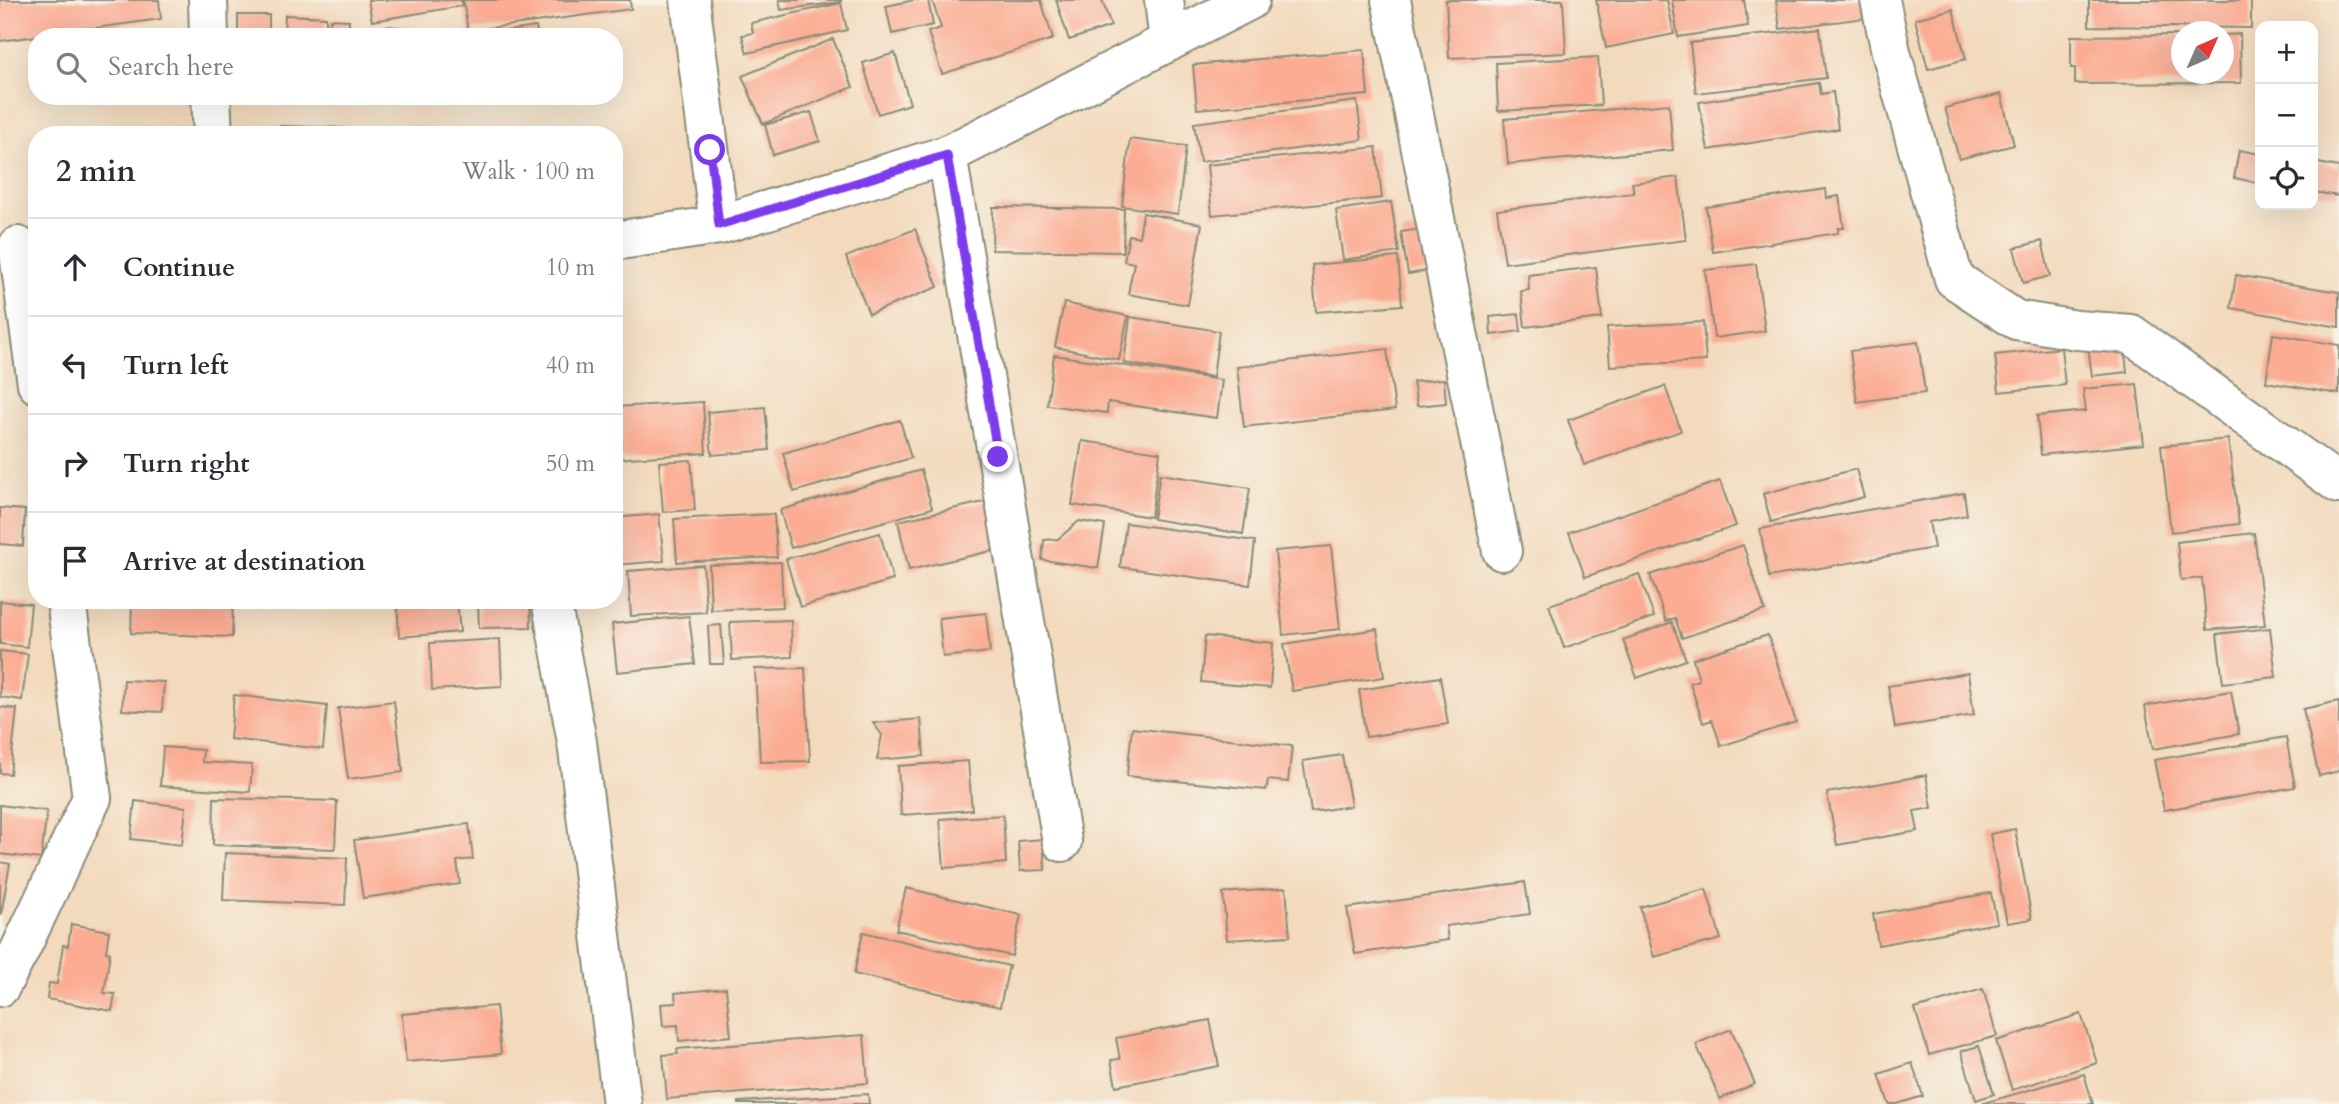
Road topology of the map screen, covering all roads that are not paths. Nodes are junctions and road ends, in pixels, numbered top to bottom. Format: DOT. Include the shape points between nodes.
graph roads {
  1 [pos="208,0"];
  2 [pos="690,0"];
  3 [pos="1164,0"];
  4 [pos="1251,0"];
  5 [pos="1391,0"];
  6 [pos="1880,0"];
  7 [pos="209,28"];
  8 [pos="1169,42"];
  9 [pos="211,105"];
  10 [pos="213,126"];
  11 [pos="947,155"];
  12 [pos="719,225"];
  13 [pos="623,241"];
  14 [pos="18,247"];
  15 [pos="28,319"];
  16 [pos="2339,484"];
  17 [pos="1502,551"];
  18 [pos="67,609"];
  19 [pos="553,609"];
  20 [pos="1062,842"];
  21 [pos="0,987"];
  22 [pos="622,1104"];
  1 -- 7 [label="street"];
  2 -- 12 [label="street"];
  3 -- 8 [label="street"];
  4 -- 8 [label="street"];
  5 -- 17 [label="street"];
  6 -- 16 [label="street" via="1954,279 2016,320 2131,334"];
  8 -- 11 [label="street"];
  9 -- 10 [label="street"];
  11 -- 12 [label="street"];
  11 -- 20 [label="street"];
  12 -- 13 [label="street"];
  14 -- 15 [label="street"];
  18 -- 21 [label="street" via="92,798"];
  19 -- 22 [label="street" via="577,742"];
}
